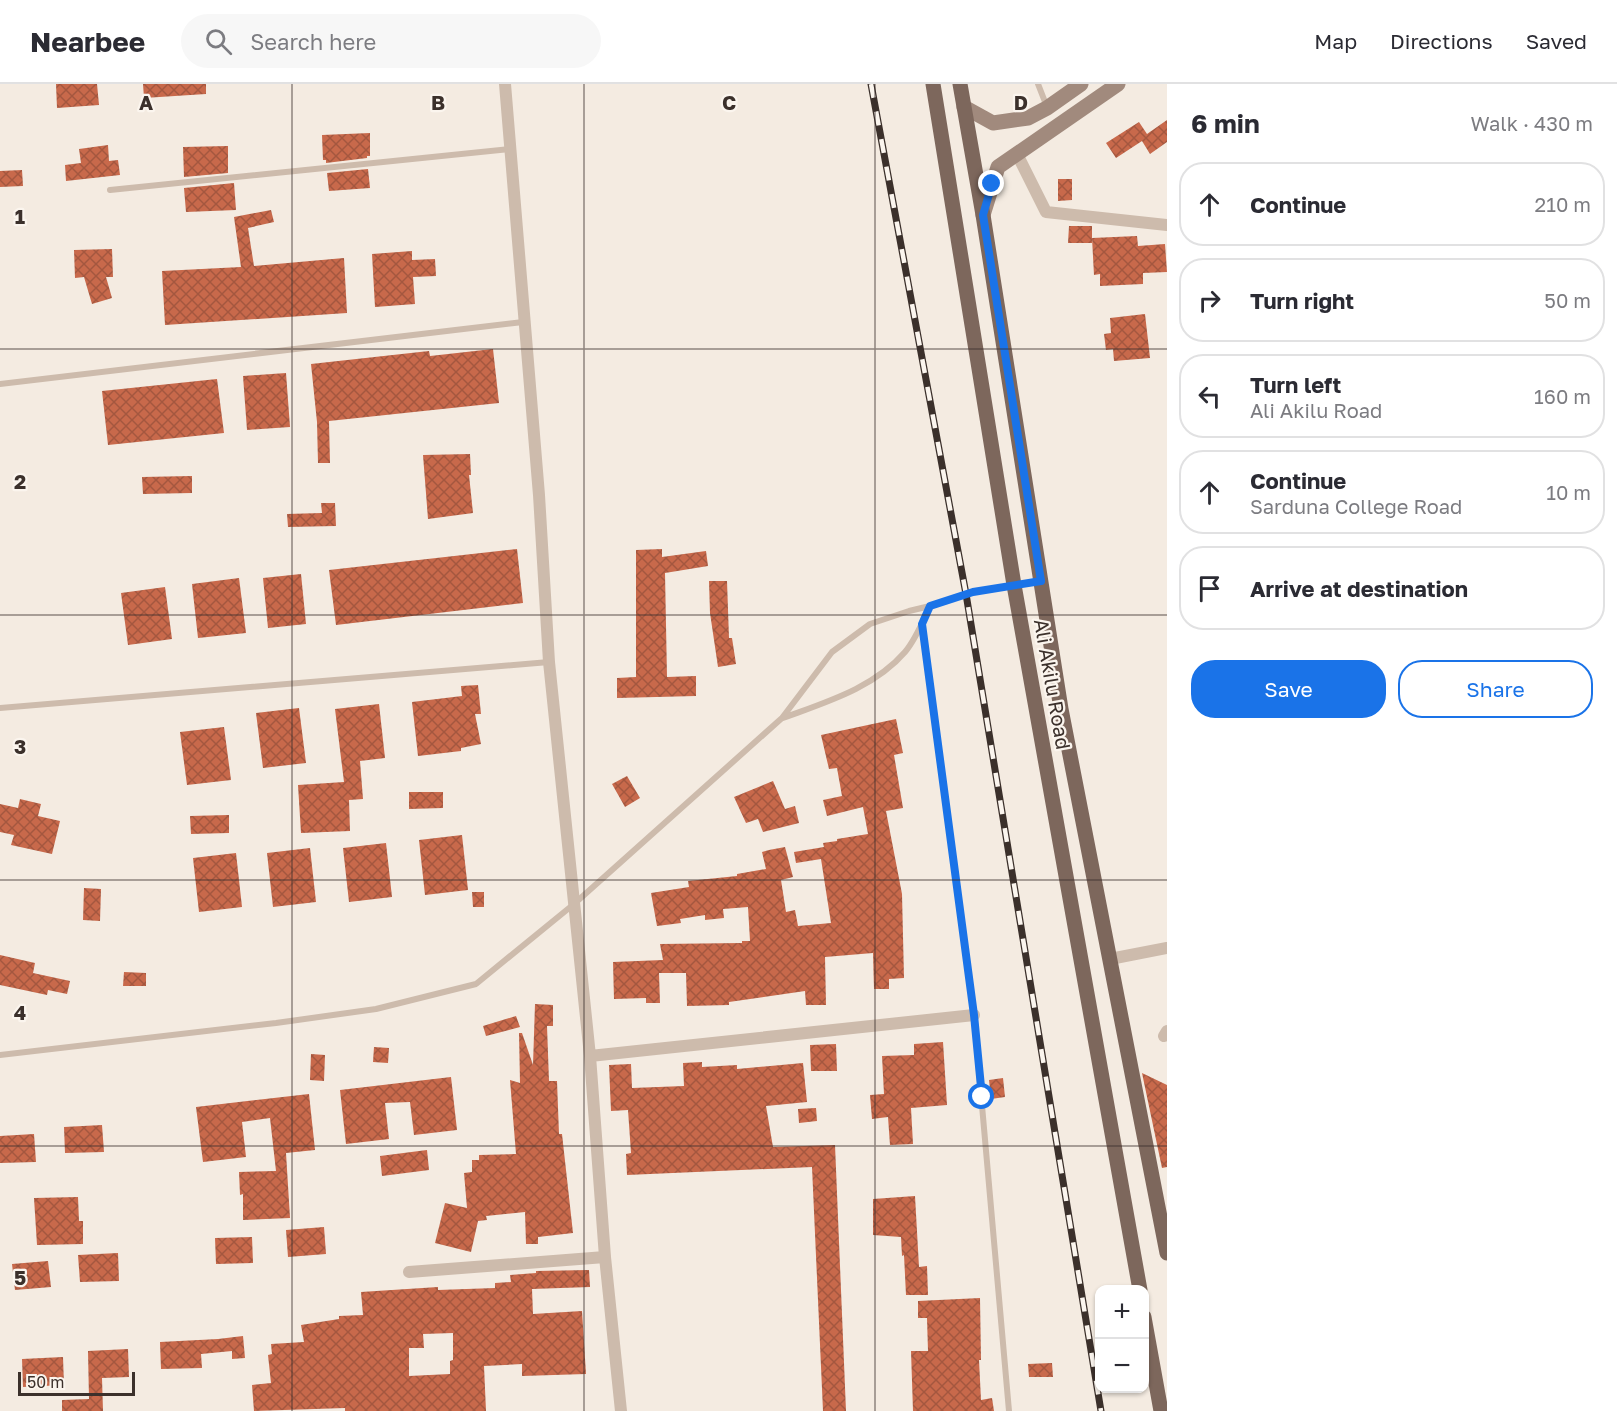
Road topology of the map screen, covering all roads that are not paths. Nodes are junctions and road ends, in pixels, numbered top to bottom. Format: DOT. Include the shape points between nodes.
graph roads {
  1 [pos="505,84"];
  2 [pos="933,84"];
  3 [pos="960,84"];
  4 [pos="1038,84"];
  5 [pos="1081,84"];
  6 [pos="1118,84"];
  7 [pos="964,107"];
  8 [pos="1047,108"];
  9 [pos="511,149"];
  10 [pos="1017,154"];
  11 [pos="110,190"];
  12 [pos="983,215"];
  13 [pos="1167,225"];
  14 [pos="523,322"];
  15 [pos="0,384"];
  16 [pos="1041,581"];
  17 [pos="1014,585"];
  18 [pos="930,606"];
  19 [pos="922,624"];
  20 [pos="549,663"];
  21 [pos="0,708"];
  22 [pos="782,718"];
  23 [pos="574,904"];
  24 [pos="1167,948"];
  25 [pos="1110,959"];
  26 [pos="974,1015"];
  27 [pos="0,1055"];
  28 [pos="590,1056"];
  29 [pos="1167,1253"];
  30 [pos="605,1257"];
  31 [pos="409,1272"];
  32 [pos="1139,1285"];
  33 [pos="1148,1339"];
  34 [pos="621,1411"];
  35 [pos="1009,1411"];
  36 [pos="1161,1411"];
  1 -- 9 [label="street"];
  2 -- 17 [label="main road, Ali Akilu Road"];
  3 -- 7 [label="main road, Ali Akilu Road"];
  4 -- 8 [label="lane"];
  5 -- 8 [label="street"];
  6 -- 10 [label="street"];
  7 -- 8 [label="street" via="993,123 1028,118"];
  7 -- 12 [label="main road, Ali Akilu Road"];
  9 -- 11 [label="lane"];
  9 -- 14 [label="street"];
  10 -- 12 [label="street" via="998,167"];
  10 -- 13 [label="street" via="1046,212"];
  12 -- 16 [label="main road, Ali Akilu Road"];
  14 -- 15 [label="lane"];
  14 -- 20 [label="street"];
  16 -- 17 [label="main road"];
  16 -- 25 [label="main road, Ali Akilu Road" via="1061,709"];
  17 -- 18 [label="lane" via="973,592"];
  17 -- 32 [label="main road, Ali Akilu Road"];
  18 -- 19 [label="lane"];
  18 -- 22 [label="lane" via="870,624 832,652"];
  19 -- 22 [label="lane" via="907,650 885,672 844,695"];
  19 -- 26 [label="lane"];
  20 -- 21 [label="lane"];
  20 -- 23 [label="street"];
  22 -- 23 [label="lane"];
  23 -- 27 [label="lane" via="476,984 376,1009"];
  23 -- 28 [label="street"];
  24 -- 25 [label="street"];
  25 -- 29 [label="main road, Ali Akilu Road"];
  26 -- 28 [label="street"];
  26 -- 35 [label="lane"];
  28 -- 30 [label="street"];
  30 -- 31 [label="street"];
  30 -- 34 [label="street"];
  33 -- 36 [label="main road"];
}
